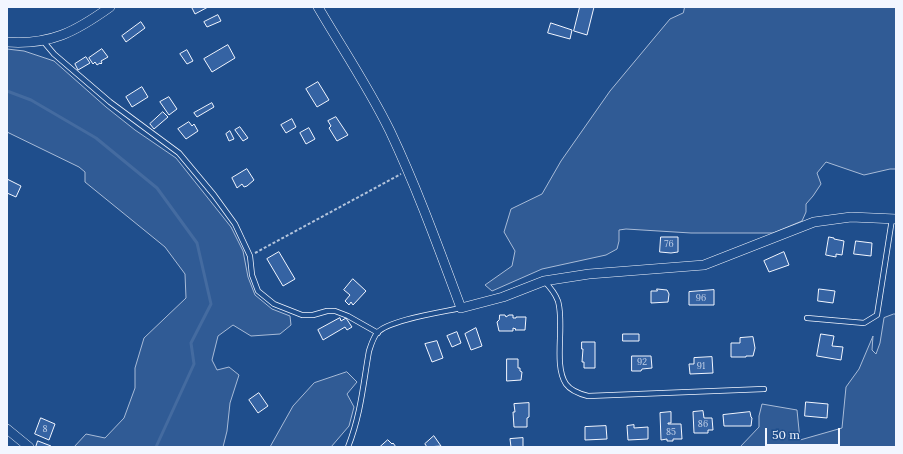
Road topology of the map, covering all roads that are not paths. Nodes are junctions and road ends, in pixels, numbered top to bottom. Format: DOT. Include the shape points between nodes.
graph roads {
  1 [pos="110,7"];
  2 [pos="318,7"];
  3 [pos="43,41"];
  4 [pos="7,42"];
  5 [pos="894,219"];
  6 [pos="544,281"];
  7 [pos="461,308"];
  8 [pos="807,318"];
  9 [pos="378,333"];
  10 [pos="764,389"];
  11 [pos="7,429"];
  12 [pos="29,447"];
  13 [pos="348,447"];
  1 -- 3 [label="street" via="67,34"];
  2 -- 7 [label="street" via="389,130 418,195"];
  3 -- 4 [label="street"];
  3 -- 9 [label="lane" via="54,54 110,102 178,153 235,224 250,256 252,275 258,291 274,304 302,315 335,311"];
  5 -- 6 [label="street" via="851,217 814,222 704,265 589,274"];
  5 -- 8 [label="lane" via="877,315 864,322"];
  6 -- 7 [label="street" via="503,297"];
  6 -- 10 [label="lane" via="558,302 562,374 566,384 580,394 588,396"];
  7 -- 9 [label="lane" via="403,321 387,326"];
  9 -- 13 [label="lane" via="369,351 360,409"];
  11 -- 12 [label="street"];
}
